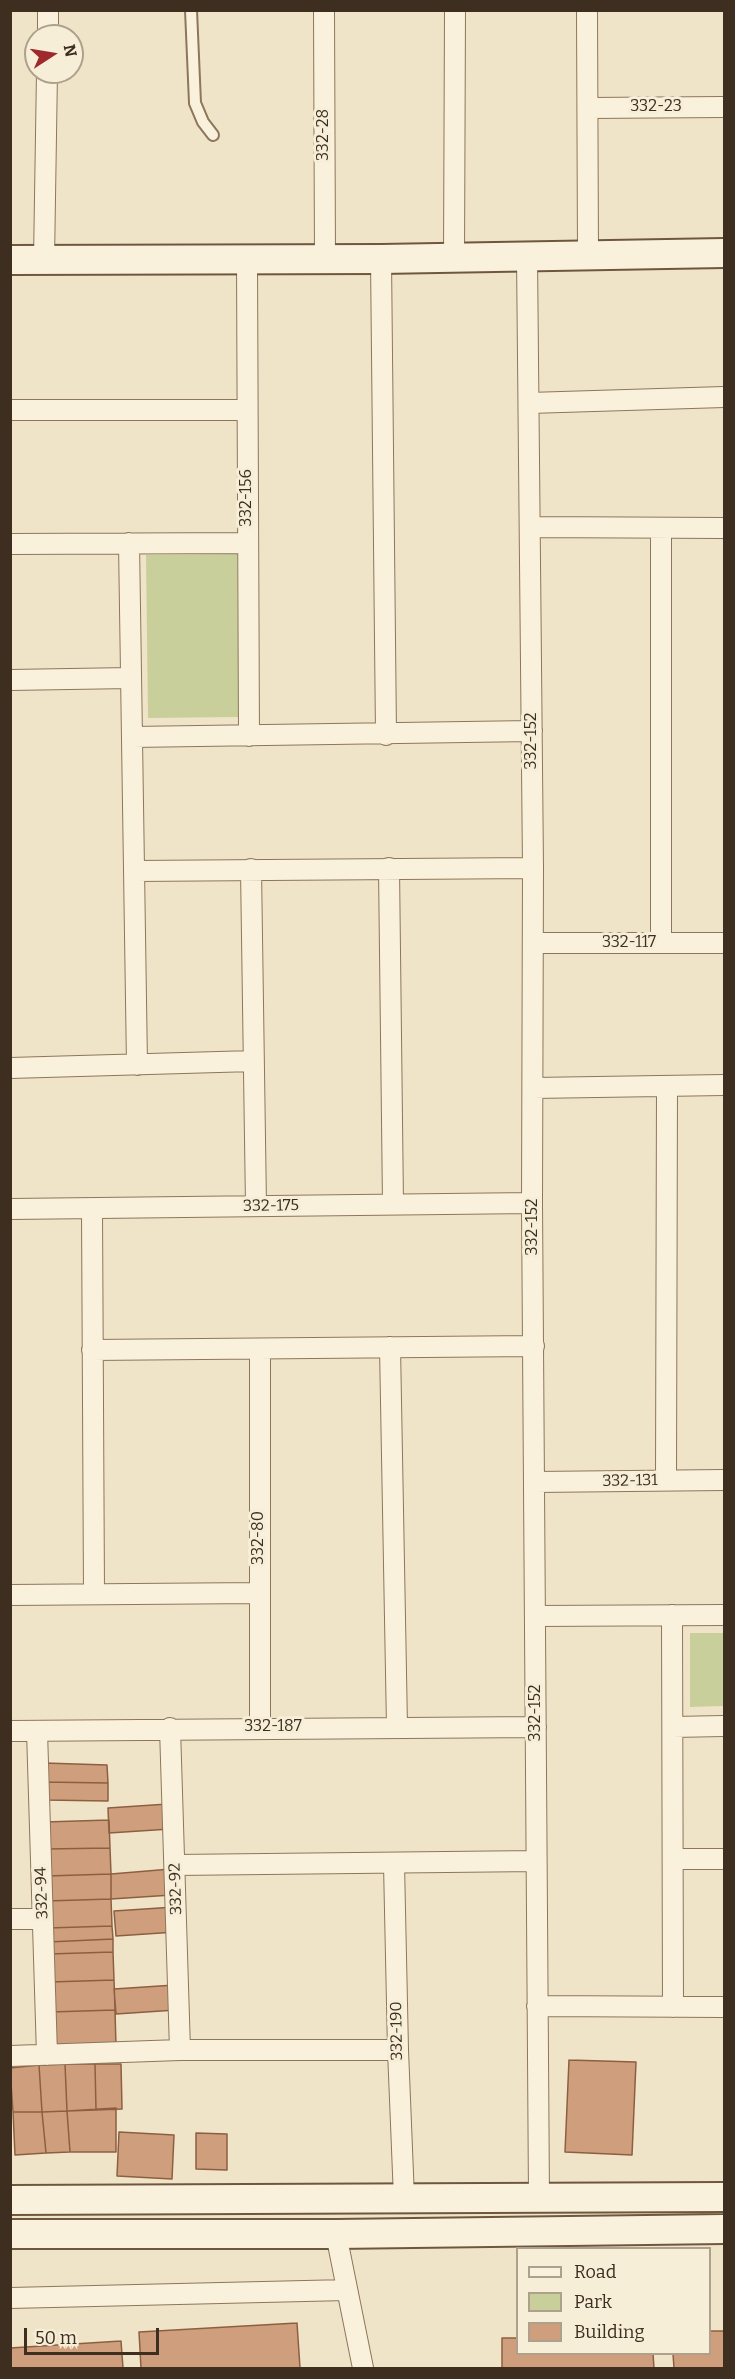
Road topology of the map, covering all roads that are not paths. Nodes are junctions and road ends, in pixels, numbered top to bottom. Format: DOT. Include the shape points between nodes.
graph roads {
  1 [pos="191,10"];
  2 [pos="324,10"];
  3 [pos="455,10"];
  4 [pos="587,10"];
  5 [pos="47,84"];
  6 [pos="724,107"];
  7 [pos="588,108"];
  8 [pos="213,135"];
  9 [pos="724,253"];
  10 [pos="588,254"];
  11 [pos="527,256"];
  12 [pos="454,258"];
  13 [pos="325,259"];
  14 [pos="381,259"];
  15 [pos="10,260"];
  16 [pos="44,260"];
  17 [pos="247,261"];
  18 [pos="724,397"];
  19 [pos="530,403"];
  20 [pos="10,410"];
  21 [pos="248,410"];
  22 [pos="531,527"];
  23 [pos="661,528"];
  24 [pos="724,528"];
  25 [pos="129,543"];
  26 [pos="247,543"];
  27 [pos="10,544"];
  28 [pos="130,678"];
  29 [pos="10,680"];
  30 [pos="532,732"];
  31 [pos="386,735"];
  32 [pos="249,736"];
  33 [pos="132,737"];
  34 [pos="389,868"];
  35 [pos="533,868"];
  36 [pos="251,869"];
  37 [pos="134,871"];
  38 [pos="661,943"];
  39 [pos="724,943"];
  40 [pos="533,944"];
  41 [pos="253,1061"];
  42 [pos="137,1065"];
  43 [pos="10,1068"];
  44 [pos="724,1085"];
  45 [pos="667,1086"];
  46 [pos="533,1088"];
  47 [pos="532,1203"];
  48 [pos="393,1204"];
  49 [pos="256,1206"];
  50 [pos="10,1209"];
  51 [pos="92,1210"];
  52 [pos="534,1346"];
  53 [pos="390,1347"];
  54 [pos="260,1349"];
  55 [pos="92,1350"];
  56 [pos="724,1479"];
  57 [pos="666,1480"];
  58 [pos="535,1482"];
  59 [pos="258,1593"];
  60 [pos="94,1594"];
  61 [pos="10,1595"];
  62 [pos="724,1615"];
  63 [pos="536,1616"];
  64 [pos="672,1616"];
  65 [pos="724,1726"];
  66 [pos="260,1727"];
  67 [pos="397,1727"];
  68 [pos="536,1727"];
  69 [pos="673,1727"];
  70 [pos="170,1728"];
  71 [pos="10,1731"];
  72 [pos="37,1731"];
  73 [pos="673,1859"];
  74 [pos="724,1859"];
  75 [pos="536,1861"];
  76 [pos="394,1864"];
  77 [pos="175,1865"];
  78 [pos="10,1919"];
  79 [pos="42,1919"];
  80 [pos="537,2006"];
  81 [pos="673,2007"];
  82 [pos="724,2007"];
  83 [pos="180,2050"];
  84 [pos="398,2050"];
  85 [pos="47,2055"];
  86 [pos="10,2056"];
  87 [pos="724,2197"];
  88 [pos="257,2198"];
  89 [pos="404,2198"];
  90 [pos="539,2198"];
  91 [pos="10,2200"];
  92 [pos="724,2229"];
  93 [pos="256,2233"];
  94 [pos="10,2234"];
  95 [pos="336,2234"];
  96 [pos="347,2290"];
  97 [pos="10,2298"];
  98 [pos="363,2368"];
  1 -- 8 [label="lane" via="195,103"];
  2 -- 13 [label="street, 332-28"];
  3 -- 12 [label="street"];
  4 -- 7 [label="street"];
  5 -- 16 [label="street"];
  6 -- 7 [label="street, 332-23"];
  7 -- 10 [label="street"];
  9 -- 10 [label="main road"];
  10 -- 11 [label="main road"];
  11 -- 12 [label="main road"];
  11 -- 19 [label="street, 332-152"];
  12 -- 14 [label="main road"];
  13 -- 14 [label="main road"];
  13 -- 17 [label="main road"];
  14 -- 31 [label="street"];
  15 -- 16 [label="main road"];
  16 -- 17 [label="main road"];
  17 -- 21 [label="street, 332-156"];
  18 -- 19 [label="street"];
  19 -- 22 [label="street, 332-152"];
  20 -- 21 [label="street"];
  21 -- 26 [label="street, 332-156"];
  22 -- 23 [label="street"];
  22 -- 30 [label="street, 332-152"];
  23 -- 24 [label="street"];
  23 -- 38 [label="street"];
  25 -- 26 [label="street"];
  25 -- 27 [label="street"];
  25 -- 28 [label="street"];
  26 -- 32 [label="street, 332-156"];
  28 -- 29 [label="street"];
  28 -- 33 [label="street"];
  30 -- 31 [label="street"];
  30 -- 35 [label="street, 332-152"];
  31 -- 32 [label="street"];
  32 -- 33 [label="street"];
  33 -- 37 [label="street"];
  34 -- 35 [label="street"];
  34 -- 36 [label="street"];
  34 -- 48 [label="street"];
  35 -- 40 [label="street, 332-152"];
  36 -- 37 [label="street"];
  36 -- 41 [label="street"];
  37 -- 42 [label="street"];
  38 -- 39 [label="street, 332-117"];
  38 -- 40 [label="street, 332-117"];
  40 -- 46 [label="street, 332-152"];
  41 -- 42 [label="street"];
  41 -- 49 [label="street"];
  42 -- 43 [label="street"];
  44 -- 45 [label="street"];
  45 -- 46 [label="street"];
  45 -- 57 [label="street"];
  46 -- 47 [label="street, 332-152"];
  47 -- 48 [label="street, 332-175"];
  47 -- 52 [label="street, 332-152"];
  48 -- 49 [label="street, 332-175"];
  49 -- 51 [label="street, 332-175"];
  50 -- 51 [label="street, 332-175"];
  51 -- 55 [label="street"];
  52 -- 53 [label="street"];
  52 -- 58 [label="street, 332-152"];
  53 -- 54 [label="street"];
  53 -- 67 [label="street"];
  54 -- 55 [label="street"];
  54 -- 59 [label="street, 332-80"];
  55 -- 60 [label="street"];
  56 -- 57 [label="street, 332-131"];
  57 -- 58 [label="street, 332-131"];
  58 -- 63 [label="street, 332-152"];
  59 -- 60 [label="street"];
  59 -- 66 [label="street, 332-80"];
  60 -- 61 [label="street"];
  62 -- 64 [label="street"];
  63 -- 64 [label="street"];
  63 -- 68 [label="street, 332-152"];
  64 -- 69 [label="street"];
  65 -- 69 [label="street"];
  66 -- 67 [label="street, 332-187"];
  66 -- 70 [label="street, 332-187"];
  67 -- 68 [label="street, 332-187"];
  68 -- 75 [label="street, 332-152"];
  69 -- 73 [label="street"];
  70 -- 72 [label="street, 332-187"];
  70 -- 77 [label="street, 332-92"];
  71 -- 72 [label="street, 332-187"];
  72 -- 79 [label="street, 332-94"];
  73 -- 74 [label="street"];
  73 -- 81 [label="street"];
  75 -- 76 [label="street"];
  75 -- 80 [label="street, 332-152"];
  76 -- 77 [label="street"];
  76 -- 84 [label="street, 332-190"];
  77 -- 83 [label="street, 332-92"];
  78 -- 79 [label="street"];
  79 -- 85 [label="street, 332-94"];
  80 -- 81 [label="street"];
  80 -- 90 [label="street, 332-152"];
  81 -- 82 [label="street"];
  83 -- 84 [label="street"];
  83 -- 85 [label="street"];
  84 -- 89 [label="street, 332-190"];
  85 -- 86 [label="street"];
  87 -- 90 [label="main road"];
  88 -- 89 [label="main road"];
  88 -- 91 [label="main road"];
  88 -- 93 [label="main road"];
  89 -- 90 [label="main road"];
  92 -- 95 [label="main road"];
  93 -- 94 [label="main road"];
  93 -- 95 [label="main road"];
  95 -- 96 [label="street"];
  96 -- 97 [label="street"];
  96 -- 98 [label="street"];
}
